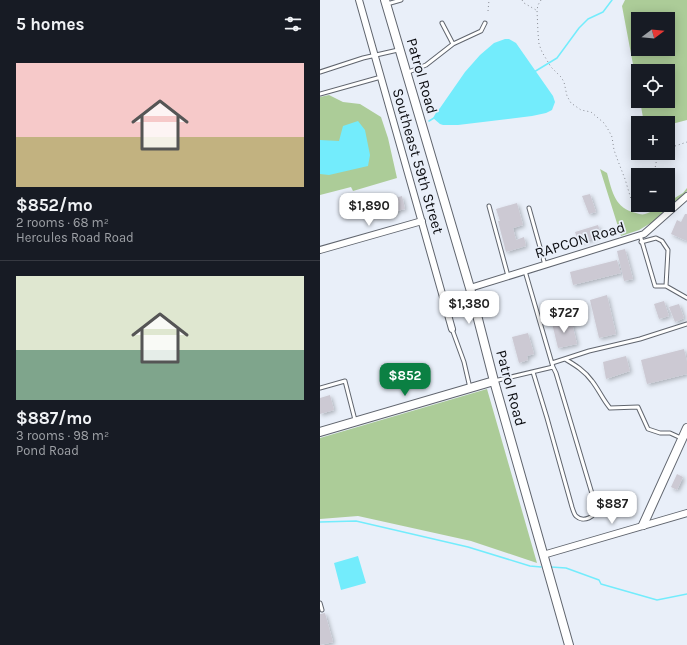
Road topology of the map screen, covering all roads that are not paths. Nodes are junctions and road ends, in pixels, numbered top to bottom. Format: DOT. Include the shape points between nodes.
graph roads {
  1 [pos="359,0"];
  2 [pos="401,0"];
  3 [pos="386,2"];
  4 [pos="442,23"];
  5 [pos="485,23"];
  6 [pos="453,44"];
  7 [pos="400,49"];
  8 [pos="375,56"];
  9 [pos="320,72"];
  10 [pos="406,72"];
  11 [pos="381,77"];
  12 [pos="320,94"];
  13 [pos="687,197"];
  14 [pos="489,206"];
  15 [pos="529,208"];
  16 [pos="422,221"];
  17 [pos="650,229"];
  18 [pos="640,238"];
  19 [pos="656,238"];
  20 [pos="320,250"];
  21 [pos="545,264"];
  22 [pos="525,271"];
  23 [pos="508,276"];
  24 [pos="666,286"];
  25 [pos="470,288"];
  26 [pos="687,298"];
  27 [pos="687,324"];
  28 [pos="452,329"];
  29 [pos="565,359"];
  30 [pos="552,365"];
  31 [pos="532,372"];
  32 [pos="494,381"];
  33 [pos="320,388"];
  34 [pos="470,388"];
  35 [pos="355,422"];
  36 [pos="687,428"];
  37 [pos="320,432"];
  38 [pos="682,438"];
  39 [pos="687,513"];
  40 [pos="643,525"];
  41 [pos="543,555"];
  42 [pos="320,603"];
  43 [pos="322,610"];
  44 [pos="569,645"];
  1 -- 8 [label="street, Southeast 59th Street"];
  2 -- 3 [label="lane"];
  3 -- 7 [label="street, Patrol Road"];
  4 -- 6 [label="lane"];
  5 -- 6 [label="lane" via="481,31"];
  6 -- 10 [label="lane" via="426,65"];
  7 -- 8 [label="lane"];
  7 -- 10 [label="street, Patrol Road"];
  8 -- 9 [label="lane"];
  8 -- 11 [label="street, Southeast 59th Street"];
  10 -- 25 [label="street, Patrol Road"];
  11 -- 12 [label="lane"];
  11 -- 16 [label="street, Southeast 59th Street"];
  13 -- 17 [label="street, RAPCON Road"];
  14 -- 23 [label="lane"];
  15 -- 21 [label="lane"];
  16 -- 20 [label="street"];
  16 -- 28 [label="street, Southeast 59th Street"];
  17 -- 18 [label="street, RAPCON Road"];
  17 -- 19 [label="lane"];
  18 -- 19 [label="lane"];
  18 -- 21 [label="street, RAPCON Road"];
  18 -- 24 [label="lane" via="655,286"];
  19 -- 24 [label="lane" via="662,241 668,250"];
  21 -- 22 [label="street, RAPCON Road"];
  22 -- 23 [label="street, RAPCON Road"];
  22 -- 30 [label="lane"];
  23 -- 25 [label="street, RAPCON Road"];
  24 -- 26 [label="lane"];
  25 -- 32 [label="street, Patrol Road"];
  27 -- 29 [label="lane"];
  28 -- 34 [label="lane"];
  29 -- 30 [label="lane"];
  29 -- 38 [label="lane" via="576,365 592,380 610,408 638,407 648,429"];
  30 -- 31 [label="lane"];
  30 -- 31 [label="lane" via="596,506 594,515 586,518 577,517 572,507"];
  31 -- 32 [label="lane"];
  32 -- 34 [label="street"];
  32 -- 41 [label="street, Patrol Road"];
  33 -- 35 [label="lane" via="345,381"];
  34 -- 35 [label="street"];
  35 -- 37 [label="street"];
  36 -- 38 [label="street"];
  38 -- 40 [label="street"];
  39 -- 40 [label="street"];
  40 -- 41 [label="street"];
  41 -- 44 [label="street, Patrol Road"];
  42 -- 43 [label="lane"];
}
